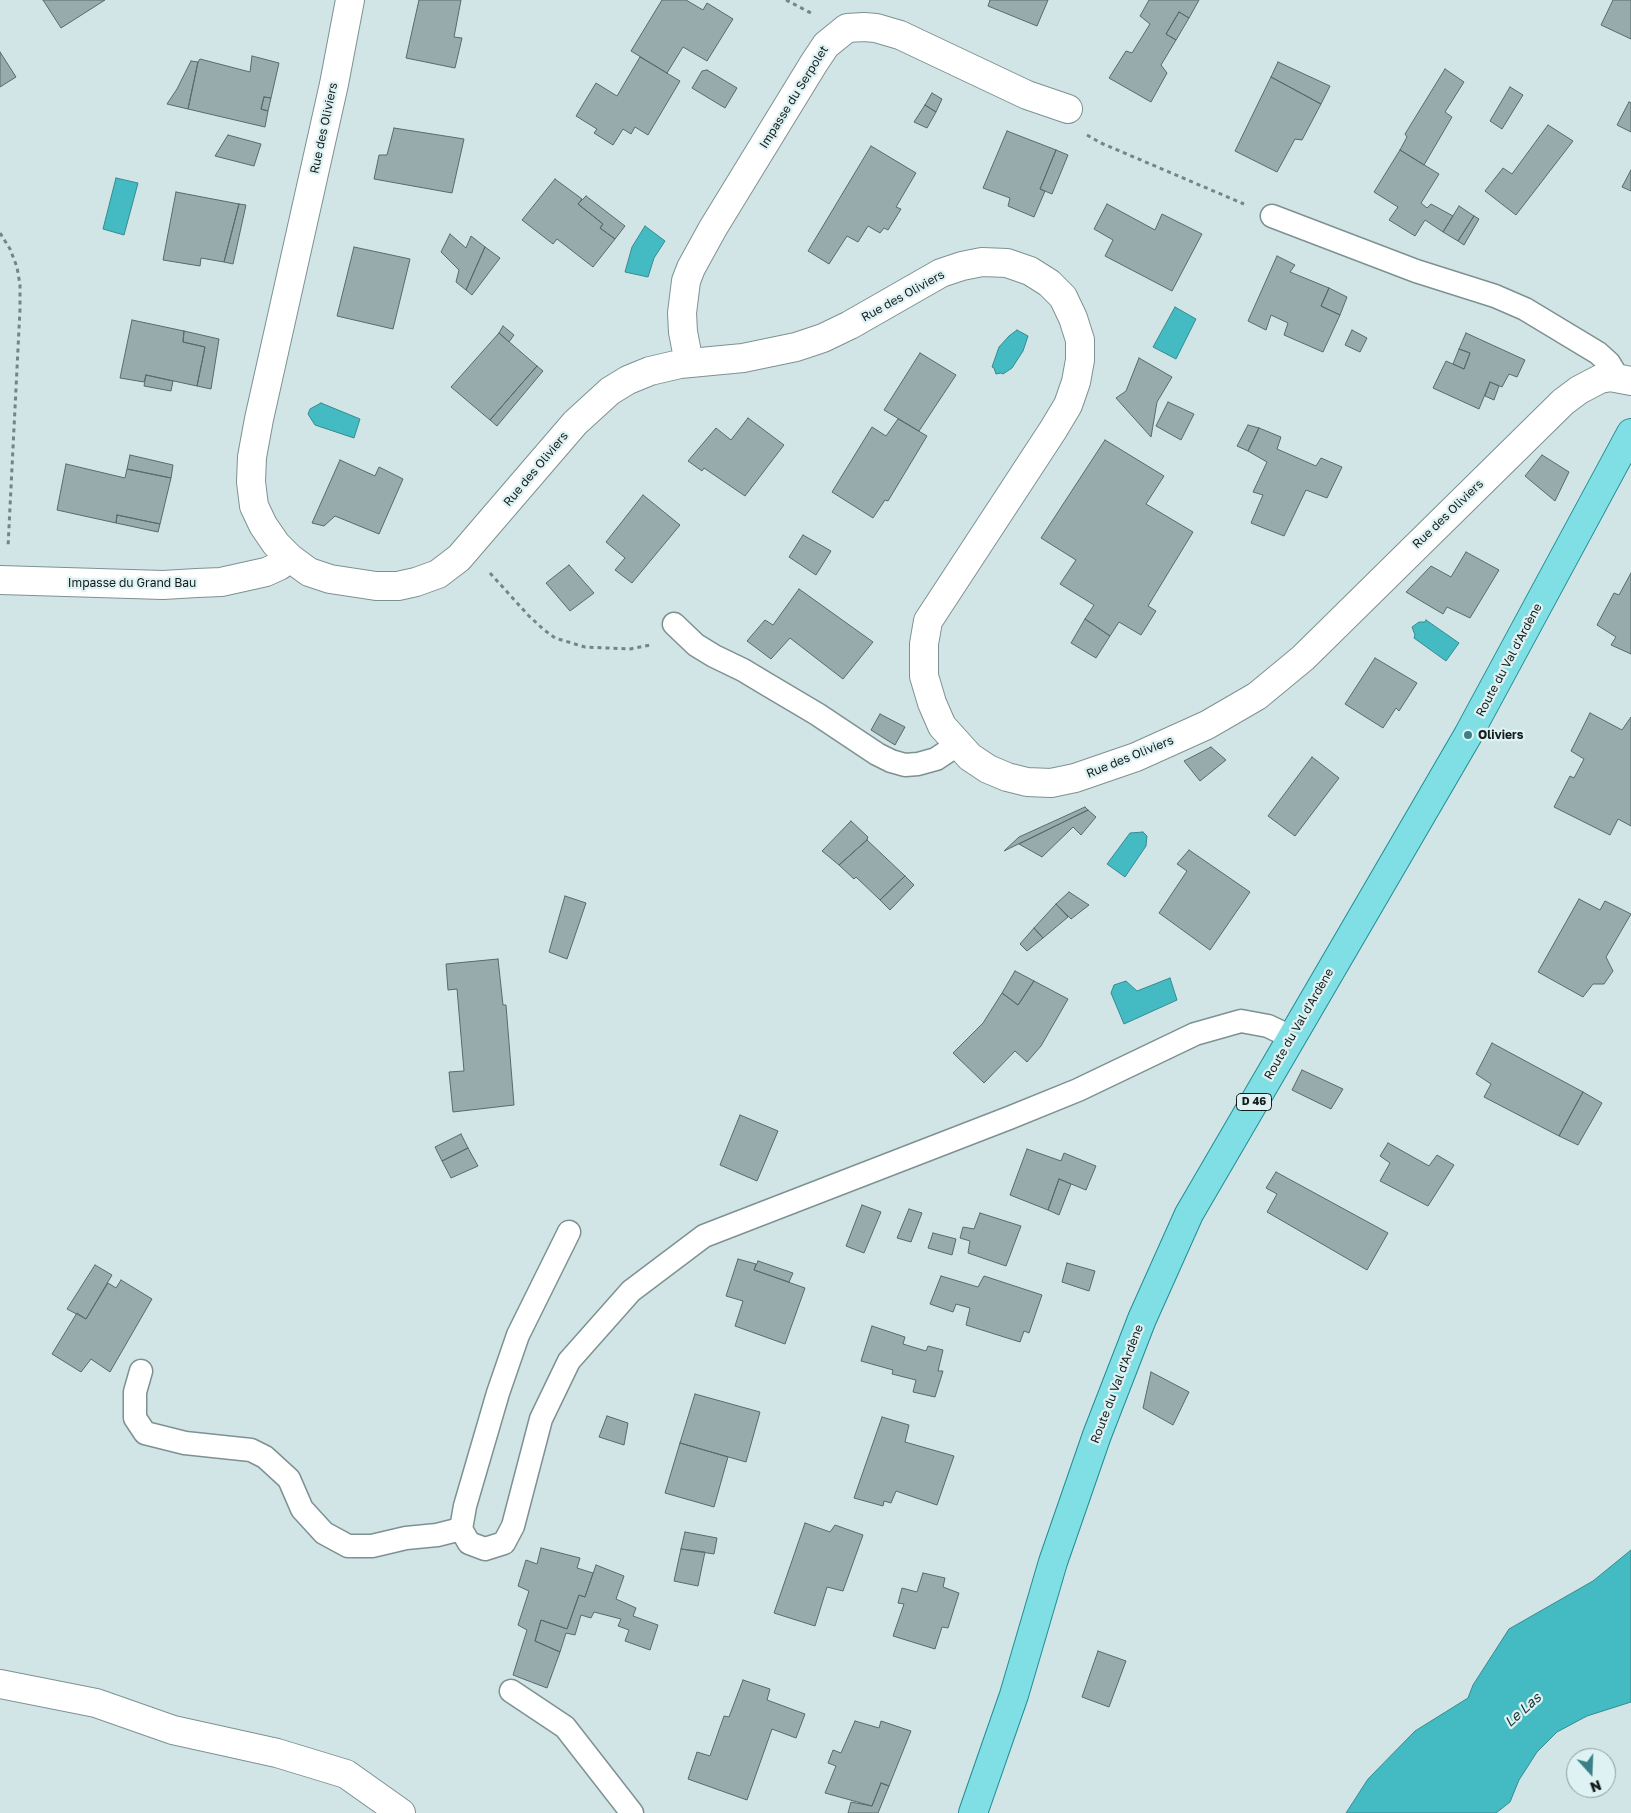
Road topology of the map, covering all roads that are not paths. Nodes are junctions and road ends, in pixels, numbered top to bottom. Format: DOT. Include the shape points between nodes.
graph roads {
  1 [pos="350,0"];
  2 [pos="1063,108"];
  3 [pos="1272,216"];
  4 [pos="689,363"];
  5 [pos="1624,379"];
  6 [pos="1631,434"];
  7 [pos="290,558"];
  8 [pos="3,580"];
  9 [pos="679,629"];
  10 [pos="957,745"];
  11 [pos="1291,1037"];
  12 [pos="569,1232"];
  13 [pos="141,1371"];
  14 [pos="461,1529"];
  15 [pos="0,1684"];
  16 [pos="511,1691"];
  17 [pos="401,1813"];
  18 [pos="632,1813"];
  19 [pos="973,1813"];
  1 -- 7 [label="street, Rue des Oliviers" via="252,457 254,506 276,544"];
  2 -- 4 [label="street, Impasse du Serpolet" via="1018,91 900,35 876,28 847,28 826,45 814,63 691,268 682,313"];
  3 -- 5 [label="lane" via="1525,309 1598,353"];
  4 -- 7 [label="street, Rue des Oliviers" via="650,371 628,380 594,404 459,558 438,574 398,586 376,586 330,579 309,572"];
  4 -- 10 [label="street, Rue des Oliviers" via="743,358 823,338 941,273 982,262 1007,263 1030,271 1050,283 1063,296 1080,340 1076,382 1068,405 928,621 924,676 942,726"];
  5 -- 10 [label="street, Rue des Oliviers" via="1600,379 1563,402 1303,658 1232,712 1136,757 1051,783 1007,777 982,765"];
  6 -- 11 [label="main road, Route du Val d'Ardène / D 46" via="1468,735"];
  7 -- 8 [label="street, Impasse du Grand Bau" via="266,572 221,582 163,585"];
  9 -- 10 [label="lane" via="714,656 743,670 891,761 904,765 927,762"];
  11 -- 14 [label="lane" via="1268,1026 1241,1021 1195,1034 1078,1090 704,1236 631,1291 569,1361 541,1419 513,1526 504,1543 485,1549 469,1543"];
  11 -- 19 [label="main road, Route du Val d'Ardène / D 46" via="1190,1214 1142,1318 1097,1434 1053,1562 1014,1695"];
  12 -- 14 [label="lane" via="518,1335 498,1393"];
  13 -- 14 [label="lane" via="134,1418 144,1434 185,1443 251,1450 265,1457 289,1479 302,1509 324,1533 348,1546 372,1546"];
  15 -- 17 [label="street" via="96,1703 173,1730 277,1752 346,1774"];
  16 -- 18 [label="lane" via="564,1727"];
}
